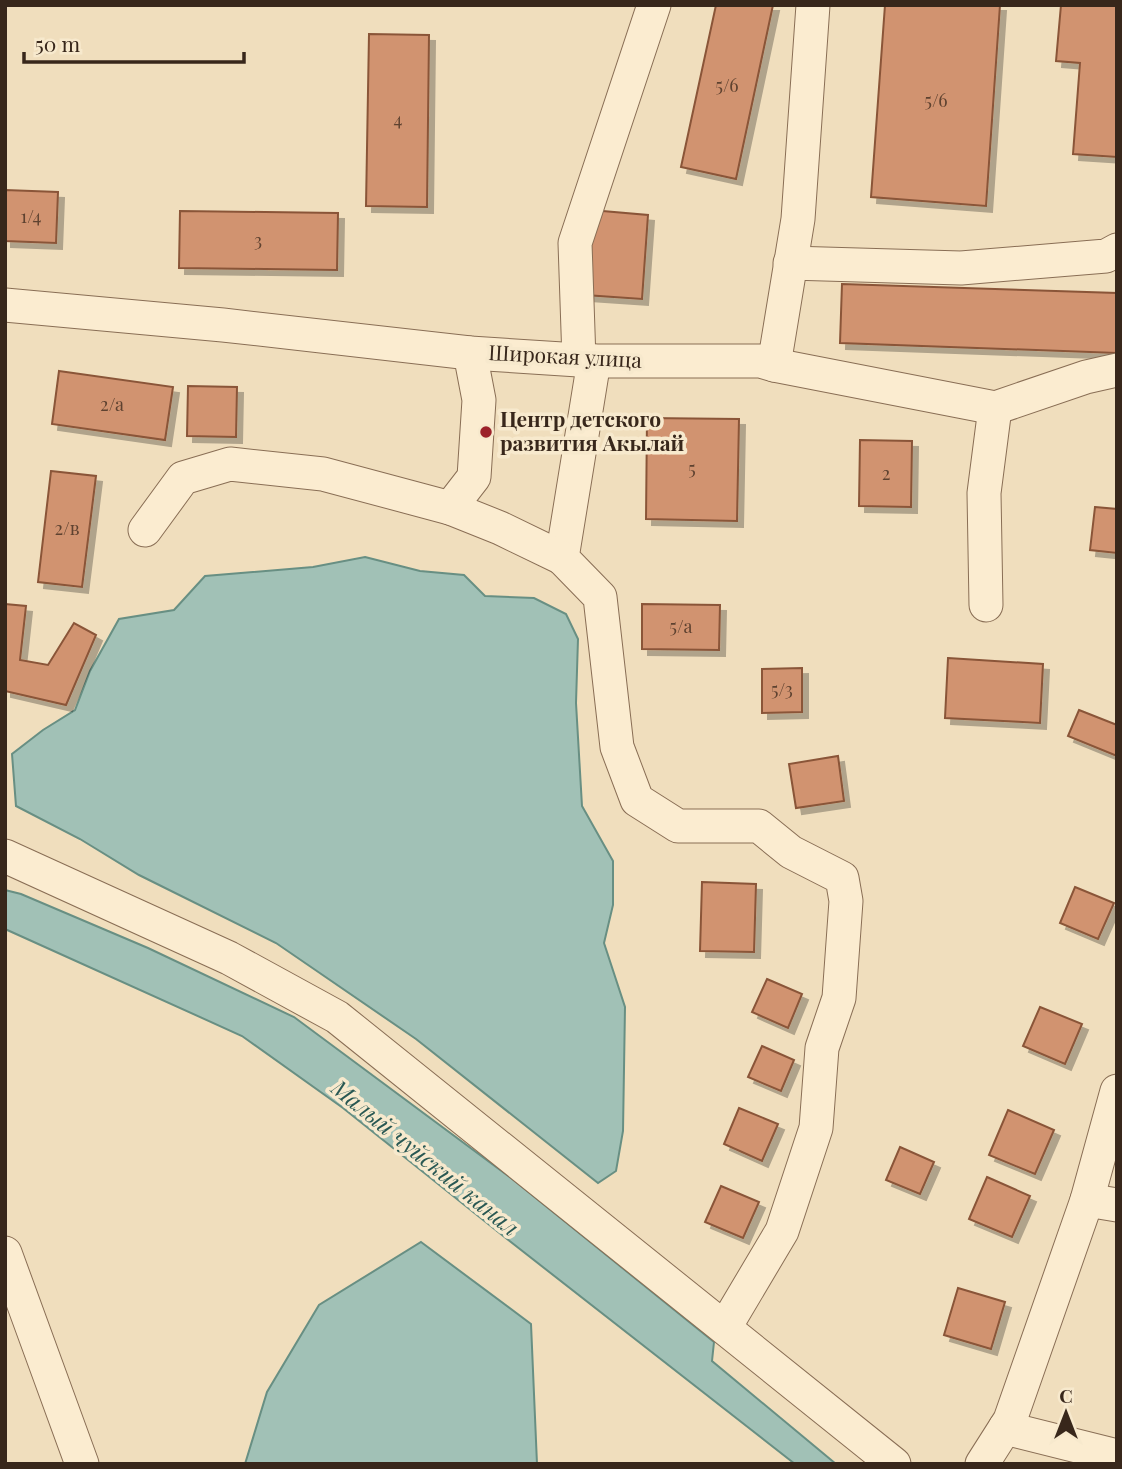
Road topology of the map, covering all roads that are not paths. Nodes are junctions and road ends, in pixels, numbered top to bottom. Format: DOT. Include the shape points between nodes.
graph roads {
  1 [pos="654,5"];
  2 [pos="813,5"];
  3 [pos="1117,250"];
  4 [pos="790,263"];
  5 [pos="5,305"];
  6 [pos="470,353"];
  7 [pos="587,361"];
  8 [pos="774,365"];
  9 [pos="1117,370"];
  10 [pos="995,408"];
  11 [pos="450,508"];
  12 [pos="145,530"];
  13 [pos="562,558"];
  14 [pos="986,605"];
  15 [pos="5,856"];
  16 [pos="1117,1091"];
  17 [pos="1102,1203"];
  18 [pos="5,1253"];
  19 [pos="725,1327"];
  20 [pos="1005,1428"];
  21 [pos="1117,1456"];
  22 [pos="82,1464"];
  23 [pos="894,1464"];
  24 [pos="982,1464"];
  1 -- 7 [label="street" via="575,243"];
  2 -- 4 [label="street" via="798,219"];
  3 -- 4 [label="street" via="1106,256 961,268"];
  4 -- 8 [label="street"];
  5 -- 6 [label="street, Широкая улица"];
  6 -- 7 [label="street, Широкая улица"];
  6 -- 11 [label="street" via="479,400 474,477"];
  7 -- 8 [label="street, Широкая улица" via="760,361"];
  7 -- 13 [label="street"];
  8 -- 10 [label="street, Широкая улица"];
  9 -- 10 [label="street, Широкая улица"];
  10 -- 14 [label="street" via="984,493"];
  11 -- 12 [label="street" via="323,474 230,464 183,478"];
  11 -- 13 [label="street"];
  13 -- 19 [label="street" via="600,597 617,747 637,800 678,826 759,826 791,852 842,878 846,901 839,998 822,1048 816,1128 782,1231"];
  15 -- 19 [label="street" via="229,958 337,1017"];
  16 -- 17 [label="street"];
  17 -- 20 [label="street"];
  18 -- 22 [label="street"];
  19 -- 23 [label="street"];
  20 -- 21 [label="street"];
  20 -- 24 [label="street"];
}
